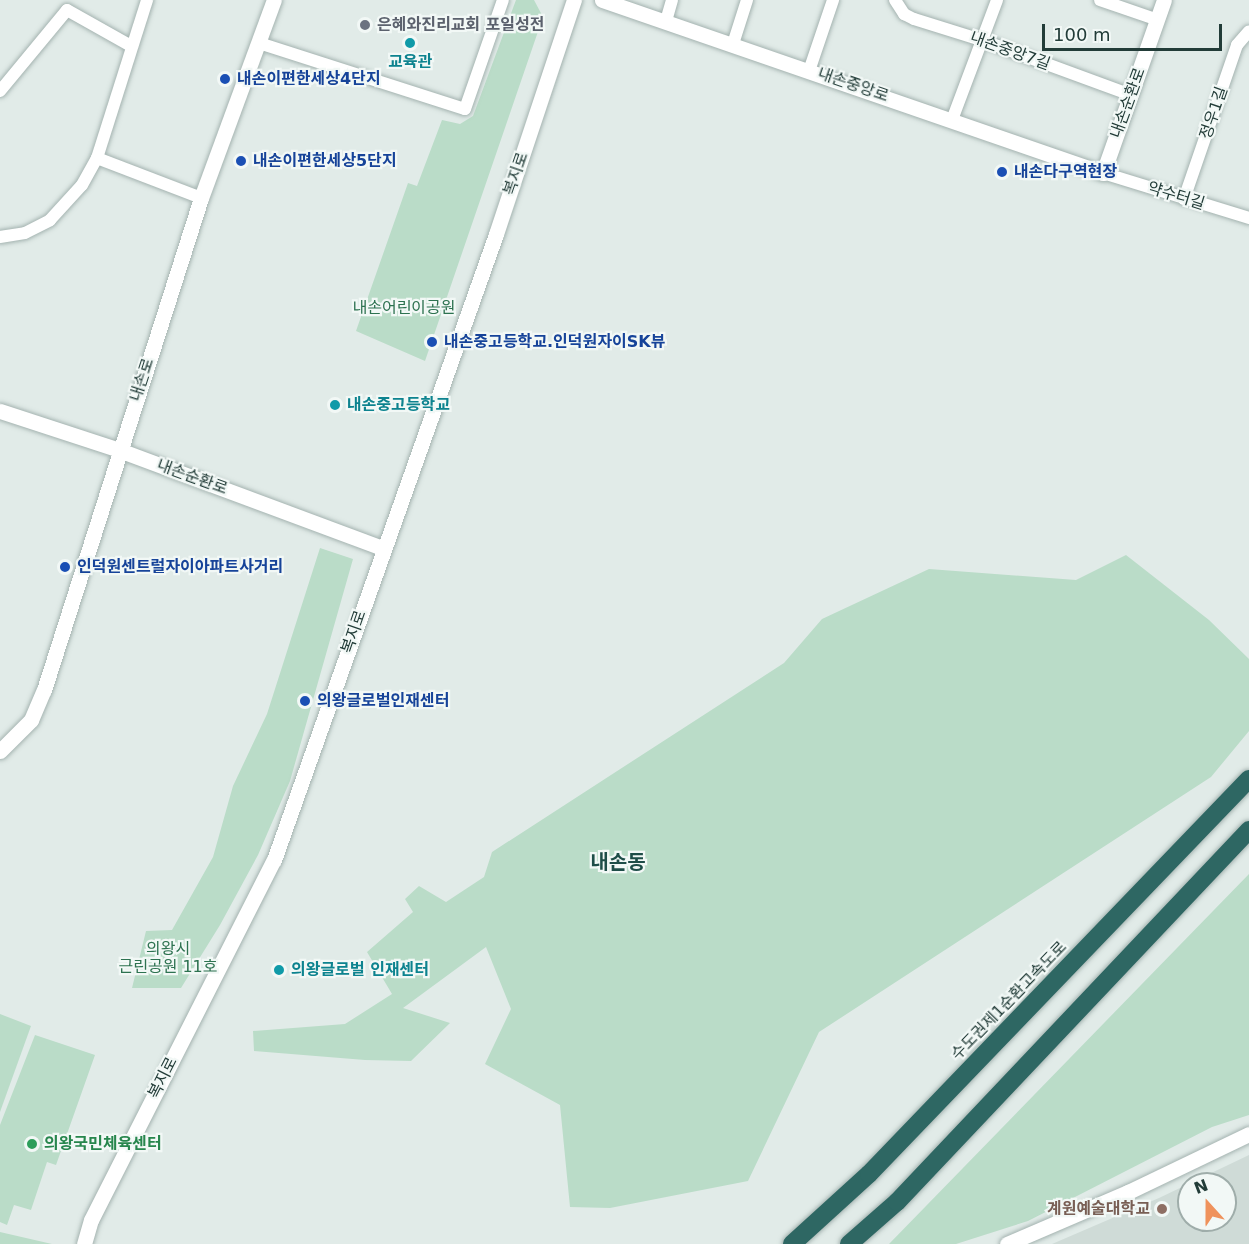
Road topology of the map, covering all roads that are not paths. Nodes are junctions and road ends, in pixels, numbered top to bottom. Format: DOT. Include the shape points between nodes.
graph roads {
  1 [pos="147,0"];
  2 [pos="274,0"];
  3 [pos="503,0"];
  4 [pos="574,0"];
  5 [pos="602,0"];
  6 [pos="672,0"];
  7 [pos="747,0"];
  8 [pos="833,0"];
  9 [pos="895,0"];
  10 [pos="997,0"];
  11 [pos="1100,0"];
  12 [pos="1164,0"];
  13 [pos="1158,20"];
  14 [pos="666,21"];
  15 [pos="1249,31"];
  16 [pos="984,41"];
  17 [pos="259,43"];
  18 [pos="733,44"];
  19 [pos="131,46"];
  20 [pos="809,71"];
  21 [pos="0,91"];
  22 [pos="1131,95"];
  23 [pos="952,120"];
  24 [pos="97,158"];
  25 [pos="1103,173"];
  26 [pos="201,198"];
  27 [pos="1184,199"];
  28 [pos="1249,218"];
  29 [pos="0,237"];
  30 [pos="0,411"];
  31 [pos="119,450"];
  32 [pos="383,548"];
  33 [pos="0,752"];
  34 [pos="1249,779"];
  35 [pos="1249,830"];
  36 [pos="1249,1134"];
  37 [pos="84,1244"];
  38 [pos="792,1244"];
  39 [pos="849,1244"];
  40 [pos="1007,1244"];
  1 -- 19 [label="street"];
  2 -- 17 [label="street, 내손로"];
  3 -- 17 [label="street" via="465,110"];
  4 -- 32 [label="street, 복지로" via="496,234"];
  5 -- 14 [label="street, 내손중앙로"];
  6 -- 14 [label="street"];
  7 -- 18 [label="street"];
  8 -- 20 [label="street"];
  9 -- 16 [label="street, 내손중앙7길" via="904,14 914,19"];
  10 -- 16 [label="street"];
  11 -- 13 [label="street"];
  12 -- 13 [label="street, 내손순환로"];
  13 -- 22 [label="street, 내손순환로"];
  14 -- 18 [label="street, 내손중앙로"];
  15 -- 27 [label="street, 정우1길" via="1237,45"];
  16 -- 22 [label="street, 내손중앙7길"];
  16 -- 23 [label="street"];
  17 -- 26 [label="street, 내손로"];
  18 -- 20 [label="street, 내손중앙로"];
  19 -- 21 [label="street" via="67,9"];
  19 -- 24 [label="street"];
  20 -- 23 [label="street, 내손중앙로"];
  22 -- 25 [label="street, 내손순환로"];
  23 -- 25 [label="street, 내손중앙로"];
  24 -- 26 [label="street"];
  24 -- 29 [label="street" via="82,185 50,220 25,233"];
  25 -- 27 [label="street, 약수터길"];
  26 -- 31 [label="street, 내손로"];
  27 -- 28 [label="street, 약수터길"];
  30 -- 31 [label="street, 내손순환로"];
  31 -- 32 [label="street, 내손순환로"];
  31 -- 33 [label="street, 내손로" via="44,690 31,720"];
  32 -- 37 [label="street, 복지로" via="274,860 91,1220"];
  34 -- 38 [label="highway, 수도권제1순환고속도로" via="869,1174"];
  35 -- 39 [label="highway" via="897,1202"];
  36 -- 40 [label="street"];
}
